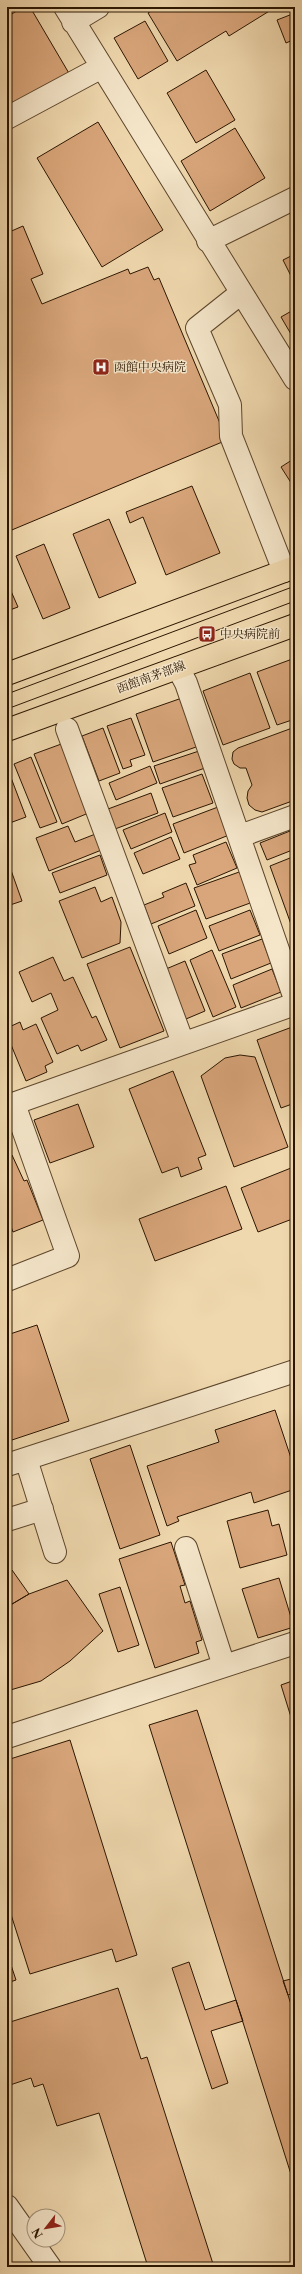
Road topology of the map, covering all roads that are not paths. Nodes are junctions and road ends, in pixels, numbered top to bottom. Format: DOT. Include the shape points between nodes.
graph roads {
  1 [pos="98,7"];
  2 [pos="69,14"];
  3 [pos="102,67"];
  4 [pos="7,118"];
  5 [pos="295,198"];
  6 [pos="208,241"];
  7 [pos="241,293"];
  8 [pos="295,379"];
  9 [pos="289,569"];
  10 [pos="295,625"];
  11 [pos="178,668"];
  12 [pos="7,674"];
  13 [pos="67,729"];
  14 [pos="7,730"];
  15 [pos="295,816"];
  16 [pos="240,836"];
  17 [pos="295,999"];
  18 [pos="295,1004"];
  19 [pos="183,1043"];
  20 [pos="10,1105"];
  21 [pos="7,1280"];
  22 [pos="293,1378"];
  23 [pos="16,1462"];
  24 [pos="42,1509"];
  25 [pos="7,1520"];
  26 [pos="186,1548"];
  27 [pos="55,1552"];
  28 [pos="295,1643"];
  29 [pos="224,1666"];
  30 [pos="7,1737"];
  31 [pos="7,2206"];
  32 [pos="50,2267"];
  1 -- 2 [label="street"];
  2 -- 3 [label="street"];
  3 -- 4 [label="street"];
  3 -- 6 [label="street"];
  5 -- 6 [label="street"];
  6 -- 7 [label="street"];
  7 -- 8 [label="street"];
  7 -- 9 [label="street" via="197,328 230,404 231,436"];
  9 -- 12 [label="main road"];
  10 -- 11 [label="main road, 函館南茅部線"];
  11 -- 14 [label="main road, 函館南茅部線"];
  11 -- 16 [label="street" via="186,683"];
  13 -- 19 [label="street"];
  15 -- 16 [label="street"];
  16 -- 17 [label="street"];
  18 -- 19 [label="street"];
  19 -- 20 [label="street"];
  20 -- 21 [label="street" via="68,1256"];
  22 -- 23 [label="street"];
  23 -- 24 [label="street"];
  24 -- 25 [label="street"];
  24 -- 27 [label="street"];
  26 -- 29 [label="street"];
  28 -- 29 [label="street"];
  29 -- 30 [label="street"];
  31 -- 32 [label="street"];
}
